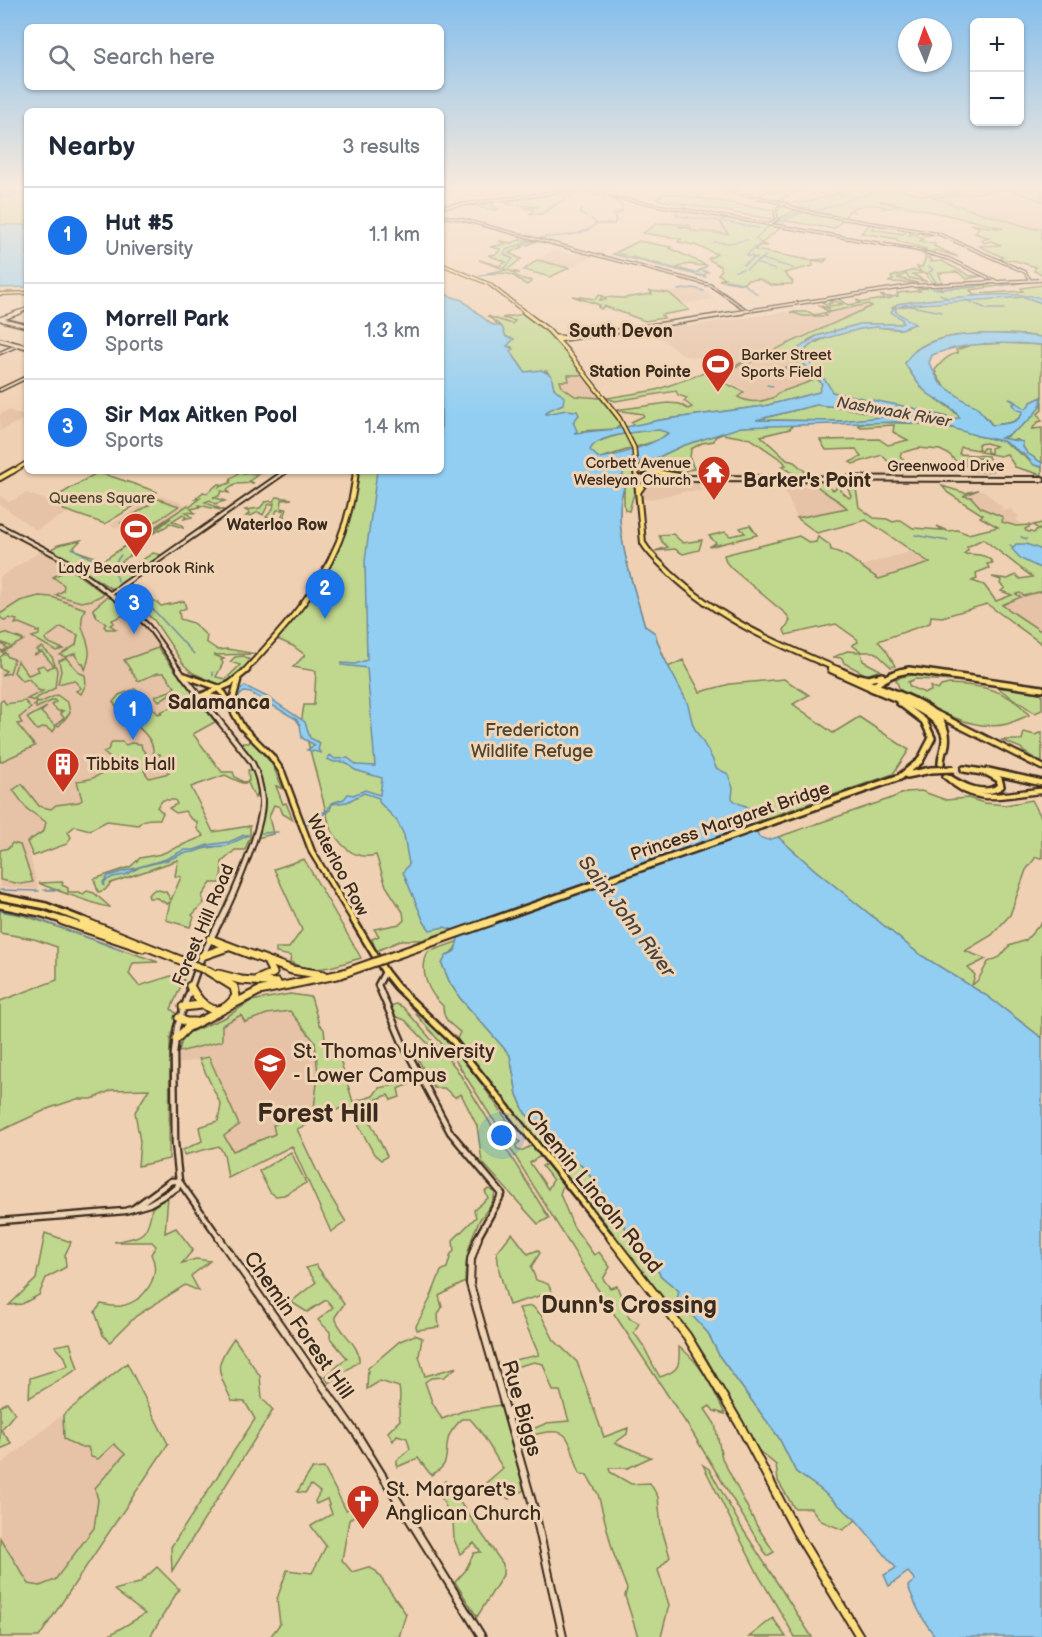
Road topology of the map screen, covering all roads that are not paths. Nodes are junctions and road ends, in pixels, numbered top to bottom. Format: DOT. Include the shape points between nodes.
graph roads {
  1 [pos="628,263"];
  2 [pos="958,263"];
  3 [pos="1005,263"];
  4 [pos="444,265"];
  5 [pos="1030,280"];
  6 [pos="1042,280"];
  7 [pos="996,281"];
  8 [pos="24,293"];
  9 [pos="0,294"];
  10 [pos="743,308"];
  11 [pos="24,310"];
  12 [pos="755,310"];
  13 [pos="748,312"];
  14 [pos="2,319"];
  15 [pos="24,325"];
  16 [pos="554,336"];
  17 [pos="571,338"];
  18 [pos="0,340"];
  19 [pos="558,340"];
  20 [pos="24,342"];
  21 [pos="18,345"];
  22 [pos="562,345"];
  23 [pos="24,346"];
  24 [pos="0,353"];
  25 [pos="24,378"];
  26 [pos="0,390"];
  27 [pos="24,465"];
  28 [pos="637,465"];
  29 [pos="282,474"];
  30 [pos="356,474"];
  31 [pos="0,477"];
  32 [pos="656,477"];
  33 [pos="685,477"];
  34 [pos="637,478"];
  35 [pos="1042,479"];
  36 [pos="638,493"];
  37 [pos="0,526"];
  38 [pos="110,594"];
  39 [pos="815,660"];
  40 [pos="889,674"];
  41 [pos="183,675"];
  42 [pos="859,677"];
  43 [pos="239,678"];
  44 [pos="872,686"];
  45 [pos="219,689"];
  46 [pos="1042,689"];
  47 [pos="891,692"];
  48 [pos="207,696"];
  49 [pos="199,697"];
  50 [pos="899,702"];
  51 [pos="206,705"];
  52 [pos="231,707"];
  53 [pos="929,710"];
  54 [pos="942,753"];
  55 [pos="1042,767"];
  56 [pos="964,769"];
  57 [pos="944,771"];
  58 [pos="900,777"];
  59 [pos="1042,783"];
  60 [pos="1042,791"];
  61 [pos="0,897"];
  62 [pos="0,905"];
  63 [pos="210,939"];
  64 [pos="234,947"];
  65 [pos="156,951"];
  66 [pos="202,956"];
  67 [pos="265,960"];
  68 [pos="206,970"];
  69 [pos="385,972"];
  70 [pos="341,974"];
  71 [pos="241,980"];
  72 [pos="296,982"];
  73 [pos="190,986"];
  74 [pos="203,1006"];
  75 [pos="183,1007"];
  76 [pos="180,1018"];
  77 [pos="199,1022"];
  78 [pos="176,1039"];
  79 [pos="179,1181"];
  80 [pos="0,1221"];
  81 [pos="482,1637"];
  82 [pos="563,1637"];
  83 [pos="860,1637"];
  1 -- 10 [label="street" via="710,285"];
  2 -- 7 [label="street"];
  3 -- 5 [label="street" via="1024,272"];
  4 -- 16 [label="main road" via="489,284"];
  5 -- 6 [label="main road"];
  5 -- 7 [label="main road"];
  7 -- 12 [label="main road" via="911,286"];
  8 -- 9 [label="main road"];
  10 -- 12 [label="street"];
  10 -- 13 [label="street"];
  11 -- 14 [label="main road"];
  12 -- 13 [label="main road"];
  13 -- 17 [label="main road"];
  14 -- 15 [label="main road"];
  16 -- 17 [label="main road"];
  16 -- 19 [label="main road"];
  17 -- 19 [label="main road"];
  17 -- 22 [label="main road" via="563,340"];
  18 -- 21 [label="main road"];
  19 -- 22 [label="main road"];
  20 -- 21 [label="main road"];
  21 -- 23 [label="main road"];
  21 -- 24 [label="street"];
  22 -- 28 [label="main road" via="623,423"];
  25 -- 26 [label="street"];
  27 -- 31 [label="main road"];
  28 -- 33 [label="main road" via="646,471"];
  28 -- 34 [label="main road"];
  29 -- 38 [label="street"];
  30 -- 43 [label="main road" via="354,505 325,572 307,600"];
  32 -- 33 [label="main road, Greenwood Drive"];
  32 -- 34 [label="main road, Greenwood Drive"];
  32 -- 36 [label="main road" via="643,484"];
  33 -- 35 [label="main road, Greenwood Drive"];
  34 -- 36 [label="main road"];
  36 -- 39 [label="main road" via="643,543 649,553 720,614"];
  37 -- 38 [label="street, Forest Hill Road" via="65,560"];
  38 -- 41 [label="street, Forest Hill Road" via="148,626"];
  39 -- 42 [label="main road"];
  39 -- 44 [label="main road"];
  40 -- 42 [label="highway" via="872,679"];
  40 -- 44 [label="highway"];
  40 -- 46 [label="highway" via="917,671"];
  40 -- 47 [label="highway" via="884,682"];
  41 -- 45 [label="main road"];
  41 -- 49 [label="street, Forest Hill Road"];
  42 -- 44 [label="main road"];
  43 -- 45 [label="main road"];
  43 -- 52 [label="main road"];
  44 -- 47 [label="highway"];
  44 -- 50 [label="highway"];
  45 -- 48 [label="main road"];
  45 -- 49 [label="main road"];
  45 -- 52 [label="main road, Waterloo Row"];
  47 -- 53 [label="highway"];
  48 -- 51 [label="main road"];
  48 -- 52 [label="main road" via="222,697"];
  49 -- 51 [label="street, Forest Hill Road"];
  50 -- 54 [label="highway" via="929,716 940,726 945,739"];
  50 -- 58 [label="highway" via="924,720 932,738 922,759"];
  51 -- 63 [label="street, Forest Hill Road" via="254,766 262,802 232,899"];
  52 -- 69 [label="main road, Waterloo Row" via="242,727 282,772 304,836"];
  53 -- 54 [label="highway" via="950,734"];
  53 -- 55 [label="main road"];
  54 -- 57 [label="highway"];
  56 -- 57 [label="highway" via="995,776 1001,786 994,791 961,786"];
  56 -- 58 [label="highway, bridge" via="931,770"];
  56 -- 59 [label="highway" via="1005,773"];
  57 -- 60 [label="main road" via="962,790 985,798"];
  58 -- 70 [label="highway, Princess Margaret Bridge, bridge"];
  61 -- 65 [label="highway" via="46,906"];
  62 -- 65 [label="highway" via="40,913"];
  63 -- 64 [label="highway"];
  63 -- 66 [label="street, Forest Hill Road"];
  64 -- 66 [label="highway"];
  64 -- 67 [label="highway"];
  65 -- 68 [label="highway, bridge"];
  66 -- 73 [label="street, Forest Hill Road"];
  67 -- 70 [label="highway" via="307,974"];
  67 -- 71 [label="highway" via="273,969 270,976"];
  68 -- 71 [label="highway"];
  68 -- 74 [label="highway" via="231,984 236,996 224,1008 213,1010"];
  69 -- 82 [label="street, Rue Biggs" via="378,985 403,1044 450,1132 502,1194 475,1241 470,1258 470,1284 535,1512"];
  69 -- 83 [label="main road, Chemin Lincoln Road" via="453,1041 682,1329"];
  70 -- 72 [label="highway, Princess Margaret Bridge"];
  71 -- 72 [label="highway"];
  72 -- 77 [label="highway, Princess Margaret Bridge" via="259,991"];
  73 -- 74 [label="highway"];
  73 -- 75 [label="street, Forest Hill Road"];
  74 -- 75 [label="highway"];
  75 -- 76 [label="street, Chemin Forest Hill"];
  76 -- 77 [label="highway"];
  76 -- 78 [label="street, Chemin Forest Hill"];
  77 -- 78 [label="highway, Princess Margaret Bridge"];
  78 -- 79 [label="street, Chemin Forest Hill" via="175,1143"];
  79 -- 80 [label="street" via="177,1188 141,1208"];
  79 -- 81 [label="street, Chemin Forest Hill" via="357,1436"];
}
